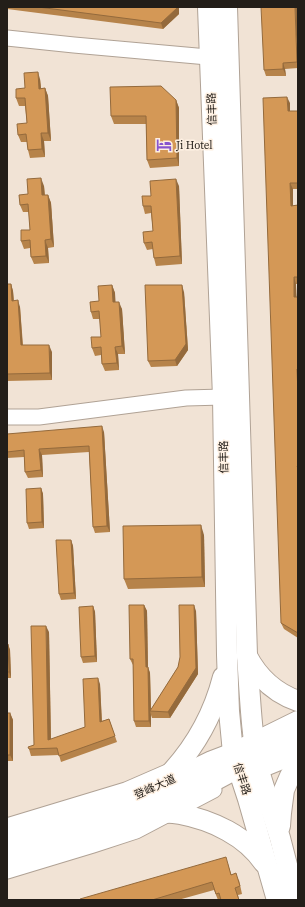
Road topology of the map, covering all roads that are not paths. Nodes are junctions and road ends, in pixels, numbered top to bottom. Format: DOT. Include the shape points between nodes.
graph roads {
  1 [pos="208,7"];
  2 [pos="227,7"];
  3 [pos="7,38"];
  4 [pos="220,58"];
  5 [pos="223,398"];
  6 [pos="7,417"];
  7 [pos="237,655"];
  8 [pos="298,701"];
  9 [pos="298,711"];
  10 [pos="298,721"];
  11 [pos="298,742"];
  12 [pos="256,752"];
  13 [pos="298,755"];
  14 [pos="236,761"];
  15 [pos="298,763"];
  16 [pos="174,769"];
  17 [pos="154,789"];
  18 [pos="140,812"];
  19 [pos="171,813"];
  20 [pos="7,826"];
  21 [pos="7,838"];
  22 [pos="280,838"];
  23 [pos="7,856"];
  24 [pos="268,869"];
  25 [pos="7,870"];
  26 [pos="277,900"];
  27 [pos="296,900"];
  1 -- 4 [label="main road, 信丰路"];
  2 -- 4 [label="main road, 信丰路"];
  3 -- 4 [label="street"];
  4 -- 5 [label="main road, 信丰路"];
  4 -- 7 [label="main road, 信丰路"];
  5 -- 6 [label="street" via="186,398 39,417"];
  5 -- 7 [label="main road, 信丰路"];
  7 -- 8 [label="main road" via="265,682"];
  7 -- 12 [label="main road, 信丰路"];
  7 -- 14 [label="main road, 信丰路" via="229,710"];
  7 -- 16 [label="main road" via="221,686 210,716 186,756"];
  9 -- 12 [label="street" via="272,726"];
  10 -- 12 [label="main road, 登峰大道"];
  11 -- 12 [label="main road, 登峰大道"];
  12 -- 13 [label="street"];
  12 -- 14 [label="main road, 登峰大道"];
  12 -- 14 [label="street"];
  12 -- 22 [label="main road, 信丰路"];
  14 -- 16 [label="street"];
  14 -- 17 [label="main road, 登峰大道" via="212,761"];
  14 -- 18 [label="main road, 登峰大道" via="208,784"];
  14 -- 19 [label="street" via="215,790"];
  14 -- 24 [label="main road, 信丰路"];
  15 -- 22 [label="main road" via="284,790"];
  16 -- 17 [label="main road"];
  16 -- 20 [label="street" via="126,790"];
  17 -- 21 [label="main road, 登峰大道" via="85,818"];
  18 -- 19 [label="main road"];
  18 -- 23 [label="main road, 登峰大道" via="90,833"];
  19 -- 24 [label="main road" via="193,816 229,832 260,856"];
  19 -- 25 [label="street" via="136,831"];
  22 -- 27 [label="main road, 信丰路"];
  24 -- 26 [label="main road, 信丰路"];
}
